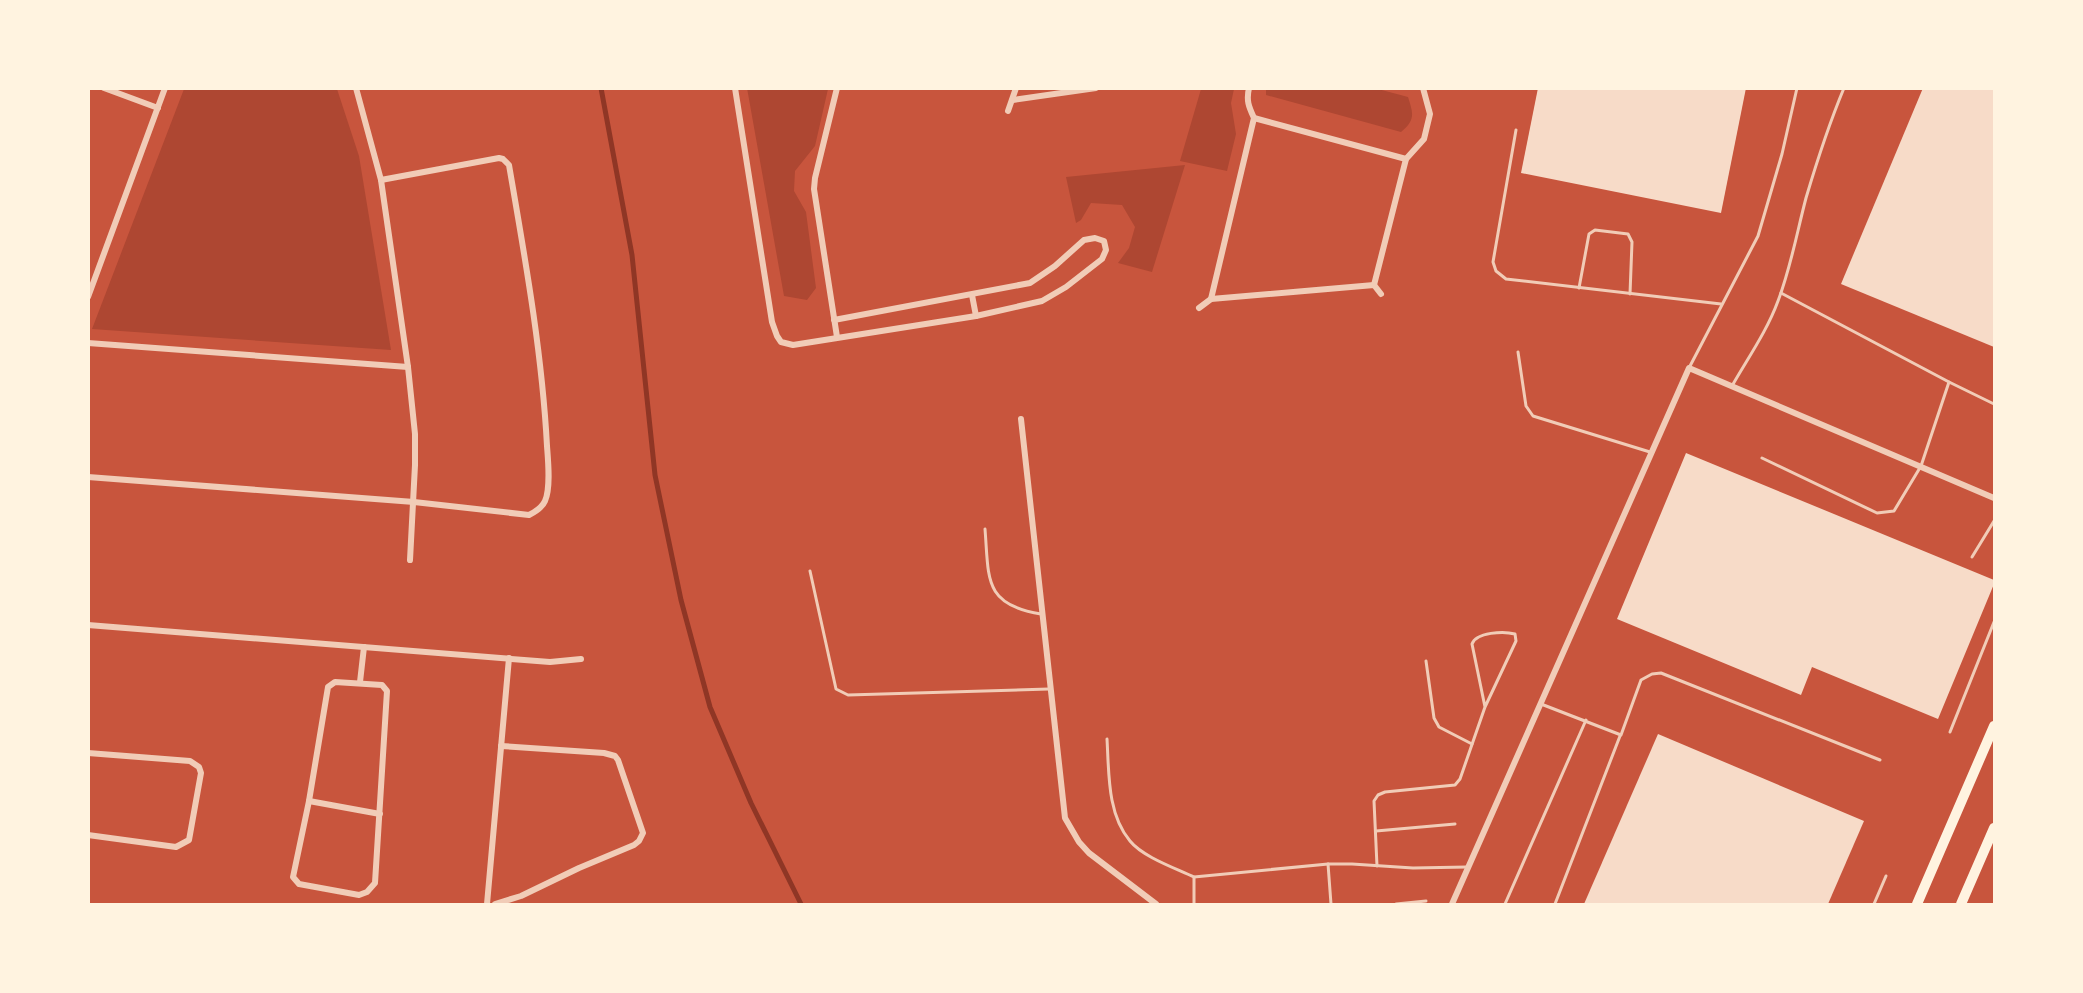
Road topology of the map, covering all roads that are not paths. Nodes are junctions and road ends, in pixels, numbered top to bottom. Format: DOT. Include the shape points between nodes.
graph roads {
  1 [pos="104,88"];
  2 [pos="165,88"];
  3 [pos="356,88"];
  4 [pos="735,88"];
  5 [pos="837,88"];
  6 [pos="1016,88"];
  7 [pos="1096,88"];
  8 [pos="1249,88"];
  9 [pos="1797,88"];
  10 [pos="1844,88"];
  11 [pos="1422,89"];
  12 [pos="1012,100"];
  13 [pos="158,108"];
  14 [pos="1008,111"];
  15 [pos="1254,118"];
  16 [pos="1516,130"];
  17 [pos="1406,159"];
  18 [pos="381,180"];
  19 [pos="1374,285"];
  20 [pos="1579,288"];
  21 [pos="1781,293"];
  22 [pos="1381,294"];
  23 [pos="1630,294"];
  24 [pos="972,295"];
  25 [pos="88,297"];
  26 [pos="1211,299"];
  27 [pos="1721,304"];
  28 [pos="1199,308"];
  29 [pos="976,316"];
  30 [pos="834,320"];
  31 [pos="837,337"];
  32 [pos="88,343"];
  33 [pos="1518,352"];
  34 [pos="408,367"];
  35 [pos="1689,368"];
  36 [pos="1948,382"];
  37 [pos="1731,386"];
  38 [pos="1995,404"];
  39 [pos="1022,419"];
  40 [pos="1652,453"];
  41 [pos="1762,458"];
  42 [pos="1921,466"];
  43 [pos="88,477"];
  44 [pos="1995,498"];
  45 [pos="414,502"];
  46 [pos="1995,521"];
  47 [pos="985,529"];
  48 [pos="1972,557"];
  49 [pos="410,560"];
  50 [pos="810,571"];
  51 [pos="1043,614"];
  52 [pos="1995,622"];
  53 [pos="88,625"];
  54 [pos="364,647"];
  55 [pos="509,658"];
  56 [pos="581,659"];
  57 [pos="1425,661"];
  58 [pos="360,682"];
  59 [pos="1051,688"];
  60 [pos="1540,704"];
  61 [pos="1485,707"];
  62 [pos="1586,720"];
  63 [pos="1995,726"];
  64 [pos="1950,732"];
  65 [pos="1620,735"];
  66 [pos="1107,739"];
  67 [pos="1472,744"];
  68 [pos="501,746"];
  69 [pos="88,753"];
  70 [pos="1880,760"];
  71 [pos="309,801"];
  72 [pos="380,814"];
  73 [pos="1455,824"];
  74 [pos="1995,828"];
  75 [pos="1376,831"];
  76 [pos="88,835"];
  77 [pos="1328,864"];
  78 [pos="1377,866"];
  79 [pos="1468,867"];
  80 [pos="1886,876"];
  81 [pos="1194,877"];
  82 [pos="1426,902"];
  83 [pos="487,904"];
  84 [pos="495,904"];
  85 [pos="1156,904"];
  86 [pos="1194,904"];
  87 [pos="1330,904"];
  88 [pos="1396,904"];
  89 [pos="1452,904"];
  90 [pos="1505,904"];
  91 [pos="1555,904"];
  92 [pos="1874,904"];
  93 [pos="1917,904"];
  94 [pos="1961,904"];
  1 -- 13 [label="street"];
  2 -- 13 [label="street"];
  3 -- 18 [label="street"];
  4 -- 31 [label="street" via="777,336 781,342 793,345"];
  5 -- 30 [label="street" via="814,189"];
  6 -- 12 [label="street"];
  7 -- 12 [label="street"];
  8 -- 15 [label="street" via="1248,104"];
  9 -- 27 [label="lane" via="1758,236"];
  10 -- 21 [label="lane" via="1806,198"];
  11 -- 17 [label="street" via="1430,114 1424,139"];
  12 -- 14 [label="street"];
  13 -- 25 [label="street"];
  15 -- 17 [label="street"];
  15 -- 26 [label="street"];
  16 -- 20 [label="lane" via="1493,262 1496,271 1506,279"];
  17 -- 19 [label="street"];
  18 -- 34 [label="street"];
  18 -- 45 [label="street" via="499,158 509,165 546,419 546,499 537,511 528,515"];
  19 -- 22 [label="street"];
  19 -- 26 [label="street"];
  20 -- 23 [label="lane"];
  20 -- 23 [label="lane" via="1589,234 1595,230 1628,234 1632,242"];
  21 -- 36 [label="lane"];
  21 -- 37 [label="lane" via="1760,339"];
  23 -- 27 [label="lane"];
  24 -- 29 [label="street"];
  24 -- 29 [label="street" via="1030,283 1084,240 1099,238 1106,245 1102,259 1048,298"];
  24 -- 30 [label="street"];
  26 -- 28 [label="street"];
  27 -- 35 [label="lane"];
  29 -- 31 [label="street"];
  30 -- 31 [label="street"];
  32 -- 34 [label="street"];
  33 -- 40 [label="lane" via="1526,406 1533,416"];
  34 -- 45 [label="street" via="415,434"];
  35 -- 37 [label="street"];
  35 -- 40 [label="street"];
  36 -- 38 [label="lane"];
  36 -- 42 [label="lane"];
  37 -- 42 [label="street"];
  39 -- 51 [label="street"];
  40 -- 60 [label="street"];
  41 -- 42 [label="lane" via="1883,514 1894,511"];
  42 -- 44 [label="street"];
  43 -- 45 [label="street"];
  45 -- 49 [label="street"];
  46 -- 48 [label="lane"];
  47 -- 51 [label="lane" via="991,586 1006,602 1022,611"];
  50 -- 59 [label="lane" via="836,689 843,694"];
  51 -- 59 [label="street"];
  52 -- 64 [label="lane"];
  53 -- 54 [label="street"];
  54 -- 55 [label="street"];
  54 -- 58 [label="street"];
  55 -- 56 [label="street" via="550,662"];
  55 -- 68 [label="street"];
  57 -- 67 [label="lane" via="1434,718 1439,727"];
  58 -- 71 [label="street" via="335,682 328,687"];
  58 -- 72 [label="street" via="382,685 387,691"];
  59 -- 85 [label="street" via="1065,818 1089,853"];
  60 -- 62 [label="lane"];
  60 -- 79 [label="street"];
  61 -- 61 [label="lane" via="1474,639 1515,634 1516,642"];
  61 -- 67 [label="lane"];
  62 -- 65 [label="lane"];
  62 -- 90 [label="lane"];
  63 -- 93 [label="main road"];
  65 -- 70 [label="lane" via="1641,680 1661,673"];
  65 -- 91 [label="lane"];
  66 -- 81 [label="lane" via="1111,795 1131,842 1153,858"];
  67 -- 75 [label="lane" via="1455,785 1378,795 1374,801"];
  68 -- 83 [label="street"];
  68 -- 84 [label="street" via="615,756 643,833 634,845"];
  69 -- 76 [label="street" via="190,761 201,773 189,840 182,845"];
  71 -- 72 [label="street"];
  71 -- 72 [label="street" via="293,877 299,884 359,895 375,883"];
  73 -- 75 [label="lane"];
  74 -- 94 [label="main road"];
  75 -- 78 [label="lane"];
  77 -- 78 [label="lane"];
  77 -- 81 [label="lane"];
  77 -- 87 [label="lane"];
  78 -- 79 [label="lane"];
  79 -- 89 [label="street"];
  80 -- 92 [label="lane"];
  81 -- 86 [label="lane"];
  82 -- 88 [label="lane"];
}
